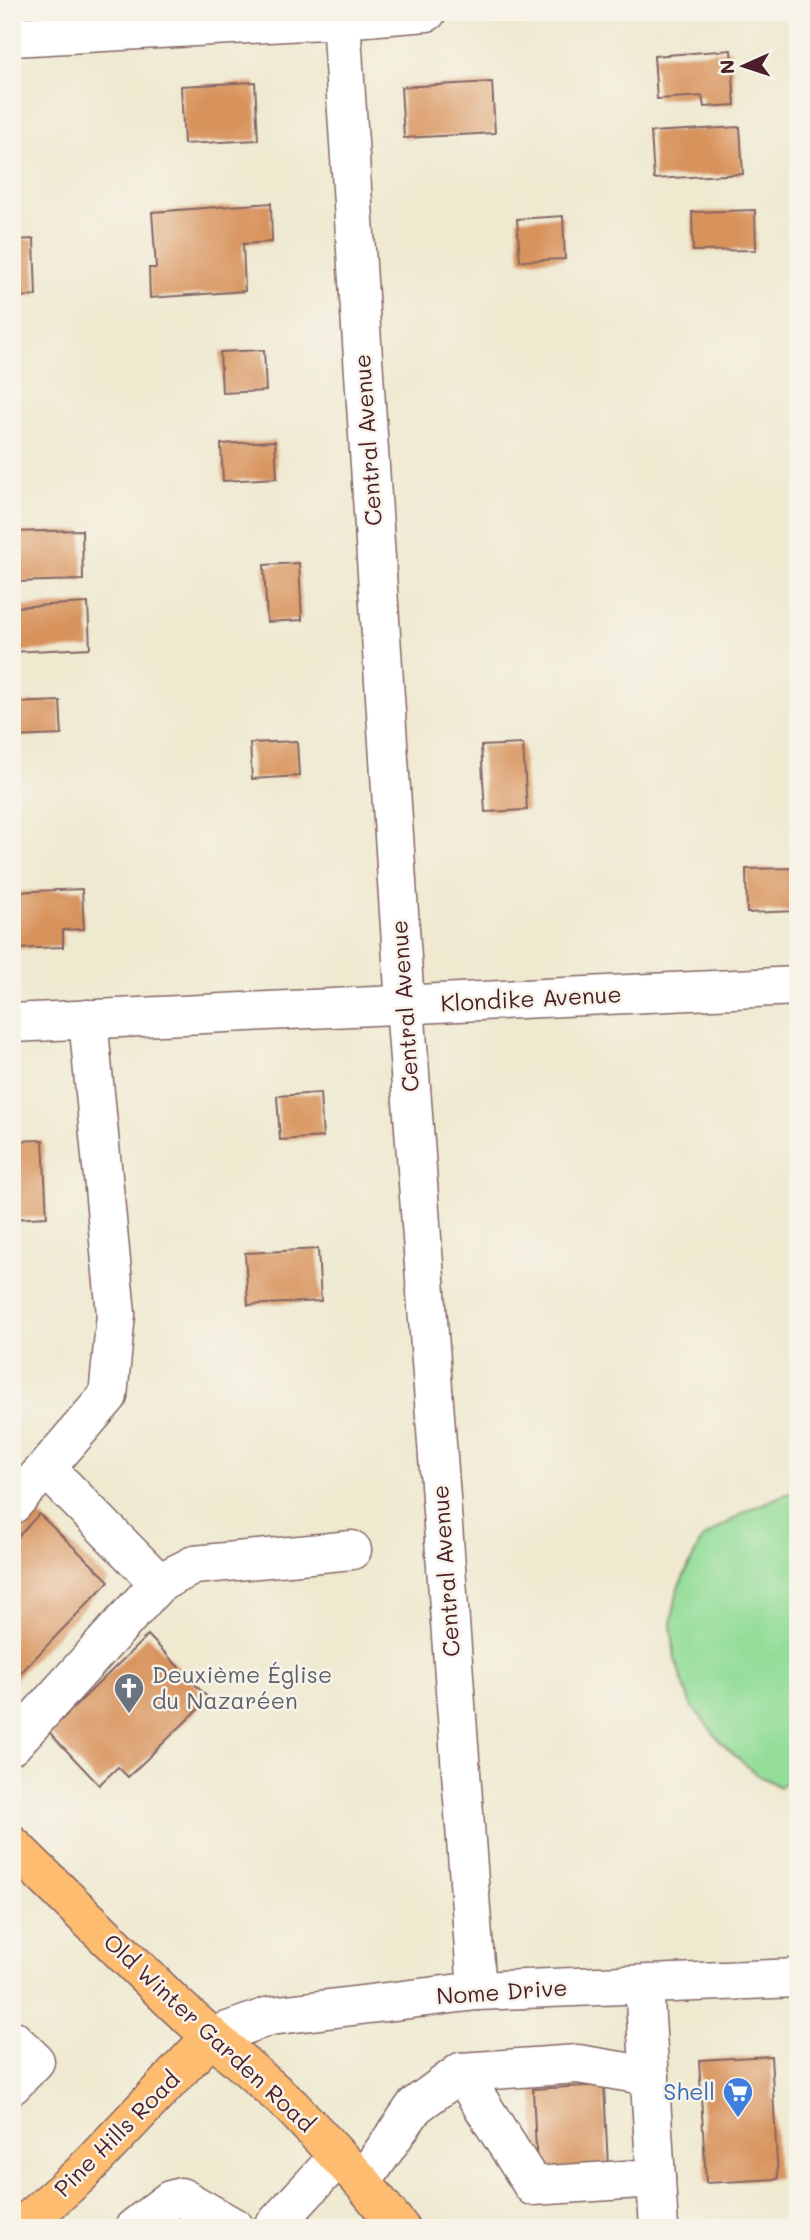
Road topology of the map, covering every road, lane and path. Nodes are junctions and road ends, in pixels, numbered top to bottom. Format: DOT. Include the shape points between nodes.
graph roads {
  1 [pos="427,12"];
  2 [pos="329,17"];
  3 [pos="12,37"];
  4 [pos="798,986"];
  5 [pos="405,1005"];
  6 [pos="88,1019"];
  7 [pos="12,1023"];
  8 [pos="46,1468"];
  9 [pos="12,1505"];
  10 [pos="352,1550"];
  11 [pos="159,1583"];
  12 [pos="12,1745"];
  13 [pos="13,1847"];
  14 [pos="798,1979"];
  15 [pos="644,1985"];
  16 [pos="477,1991"];
  17 [pos="211,2038"];
  18 [pos="14,2043"];
  19 [pos="461,2072"];
  20 [pos="650,2076"];
  21 [pos="12,2085"];
  22 [pos="350,2169"];
  23 [pos="656,2179"];
  24 [pos="32,2224"];
  25 [pos="135,2228"];
  26 [pos="235,2228"];
  27 [pos="272,2228"];
  28 [pos="400,2228"];
  29 [pos="659,2228"];
  1 -- 2 [label="street"];
  2 -- 3 [label="street"];
  2 -- 5 [label="street, Central Avenue"];
  4 -- 5 [label="street, Klondike Avenue"];
  5 -- 6 [label="street, Klondike Avenue"];
  5 -- 16 [label="street, Central Avenue"];
  6 -- 7 [label="street, Klondike Avenue"];
  6 -- 8 [label="street" via="116,1314 108,1396"];
  8 -- 9 [label="street"];
  8 -- 11 [label="street"];
  10 -- 11 [label="street" via="194,1565"];
  11 -- 12 [label="street"];
  13 -- 17 [label="main road, Old Winter Garden Road"];
  14 -- 15 [label="street, Nome Drive"];
  15 -- 16 [label="street, Nome Drive"];
  15 -- 20 [label="street"];
  16 -- 17 [label="street, Nome Drive" via="270,2016"];
  17 -- 22 [label="main road, Old Winter Garden Road" via="292,2106"];
  17 -- 24 [label="main road, Pine Hills Road"];
  18 -- 21 [label="street" via="35,2061"];
  19 -- 20 [label="street" via="578,2064"];
  19 -- 22 [label="street" via="415,2106"];
  19 -- 23 [label="street" via="533,2186"];
  20 -- 23 [label="street"];
  22 -- 27 [label="street"];
  22 -- 28 [label="main road, Old Winter Garden Road"];
  23 -- 29 [label="street"];
  25 -- 26 [label="street" via="170,2200 181,2197"];
}
